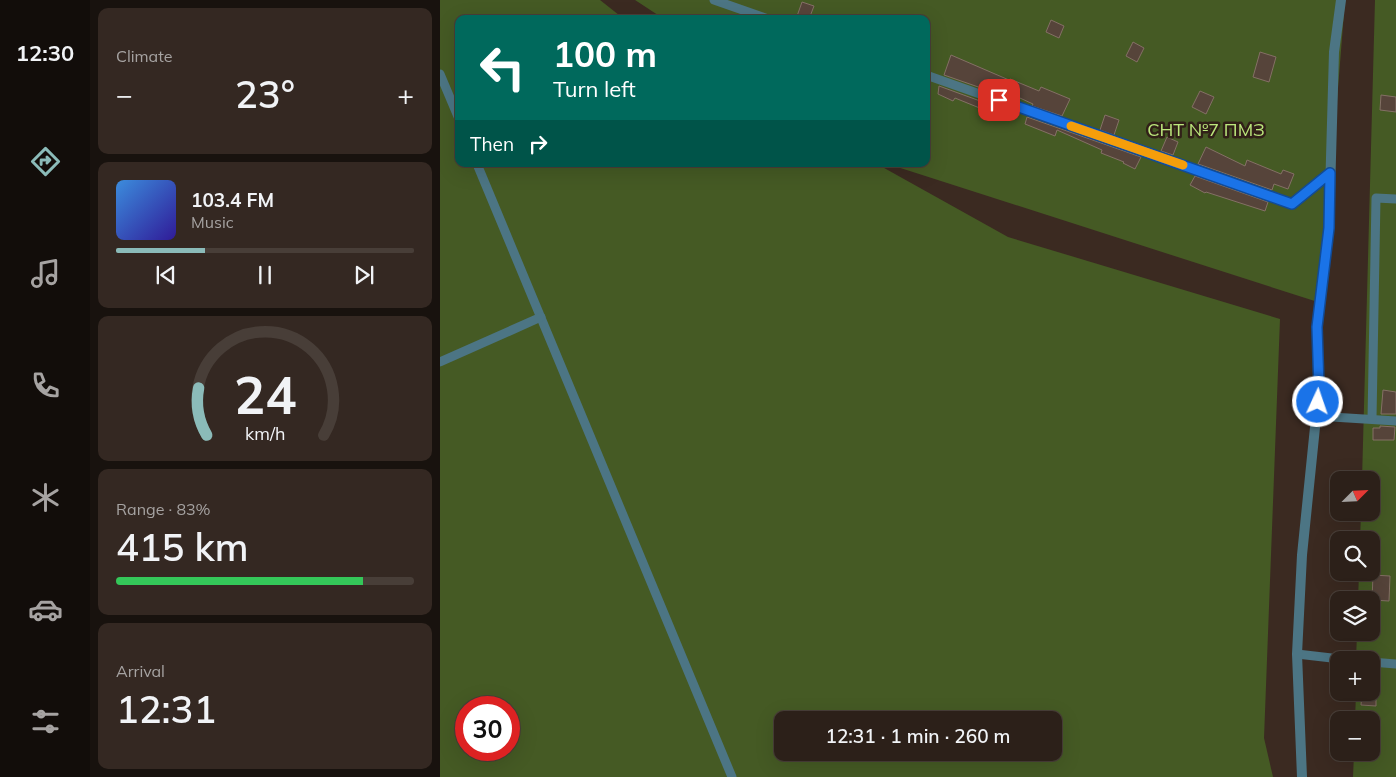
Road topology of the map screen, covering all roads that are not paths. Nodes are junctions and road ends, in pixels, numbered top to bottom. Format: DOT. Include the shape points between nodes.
graph roads {
  1 [pos="714,0"];
  2 [pos="1341,0"];
  3 [pos="757,15"];
  4 [pos="440,74"];
  5 [pos="930,76"];
  6 [pos="455,110"];
  7 [pos="478,167"];
  8 [pos="1330,173"];
  9 [pos="1396,199"];
  10 [pos="541,317"];
  11 [pos="440,362"];
  12 [pos="1316,416"];
  13 [pos="1372,419"];
  14 [pos="1396,421"];
  15 [pos="1297,654"];
  16 [pos="1330,658"];
  17 [pos="1380,663"];
  18 [pos="1396,664"];
  19 [pos="732,777"];
  20 [pos="1302,777"];
  1 -- 3 [label="lane"];
  2 -- 8 [label="street" via="1334,52"];
  4 -- 6 [label="lane"];
  5 -- 8 [label="lane" via="1292,204"];
  7 -- 10 [label="lane"];
  8 -- 12 [label="street" via="1329,228 1317,327 1319,388"];
  9 -- 13 [label="lane" via="1376,198"];
  10 -- 11 [label="lane"];
  10 -- 19 [label="lane"];
  12 -- 13 [label="lane"];
  12 -- 15 [label="street" via="1302,555"];
  13 -- 14 [label="lane"];
  15 -- 16 [label="lane"];
  15 -- 20 [label="street"];
  17 -- 18 [label="lane"];
}
